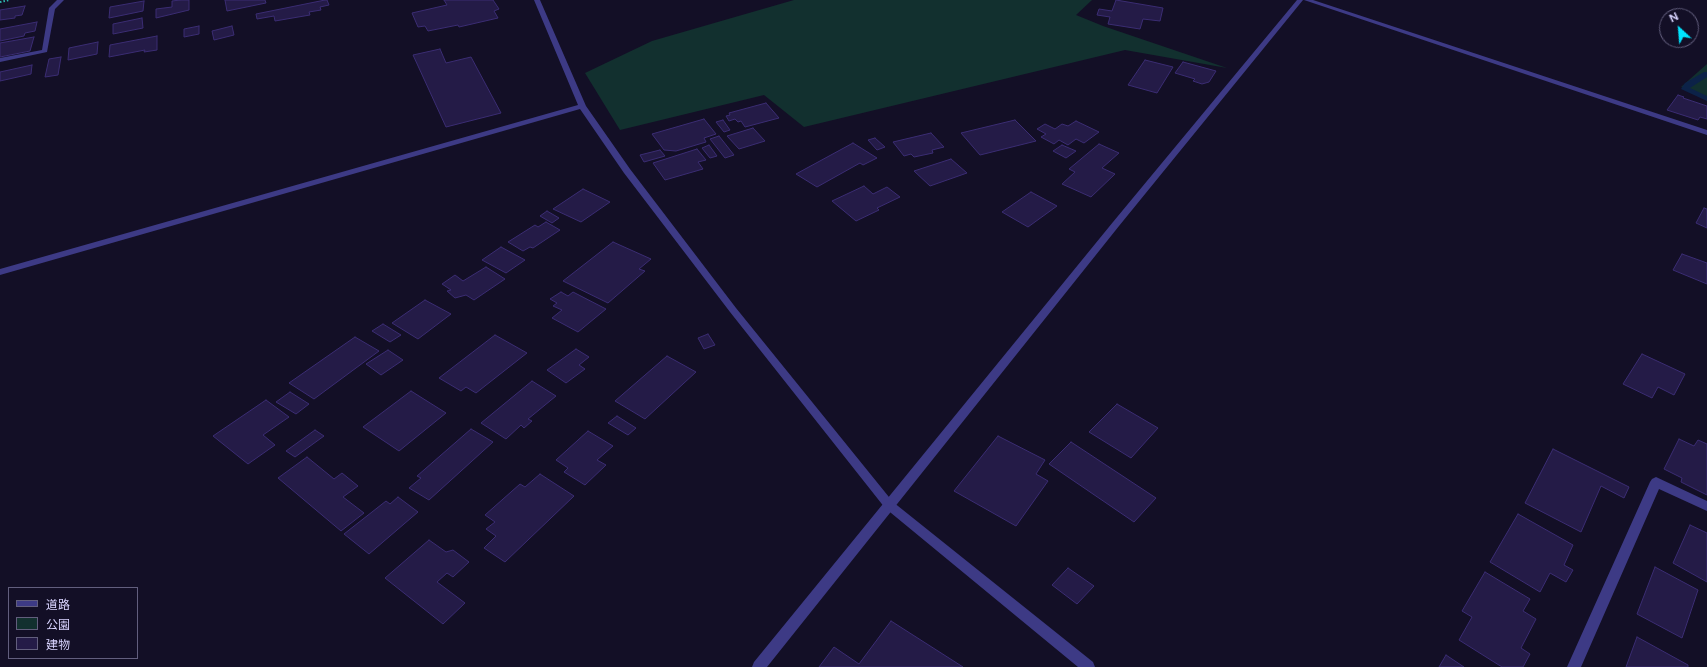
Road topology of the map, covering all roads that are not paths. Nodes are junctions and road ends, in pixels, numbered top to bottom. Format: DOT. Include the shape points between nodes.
graph roads {
  1 [pos="61,0"];
  2 [pos="537,0"];
  3 [pos="1300,0"];
  4 [pos="1307,0"];
  5 [pos="0,60"];
  6 [pos="582,106"];
  7 [pos="1707,133"];
  8 [pos="0,272"];
  9 [pos="889,505"];
  10 [pos="1707,506"];
  11 [pos="759,667"];
  12 [pos="1088,667"];
  13 [pos="1574,667"];
  1 -- 5 [label="street" via="52,8 45,51"];
  2 -- 6 [label="street"];
  3 -- 9 [label="street"];
  4 -- 7 [label="street"];
  6 -- 8 [label="street"];
  6 -- 9 [label="street" via="627,171 733,310"];
  9 -- 11 [label="street"];
  9 -- 12 [label="street"];
  10 -- 13 [label="street" via="1656,482"];
}
